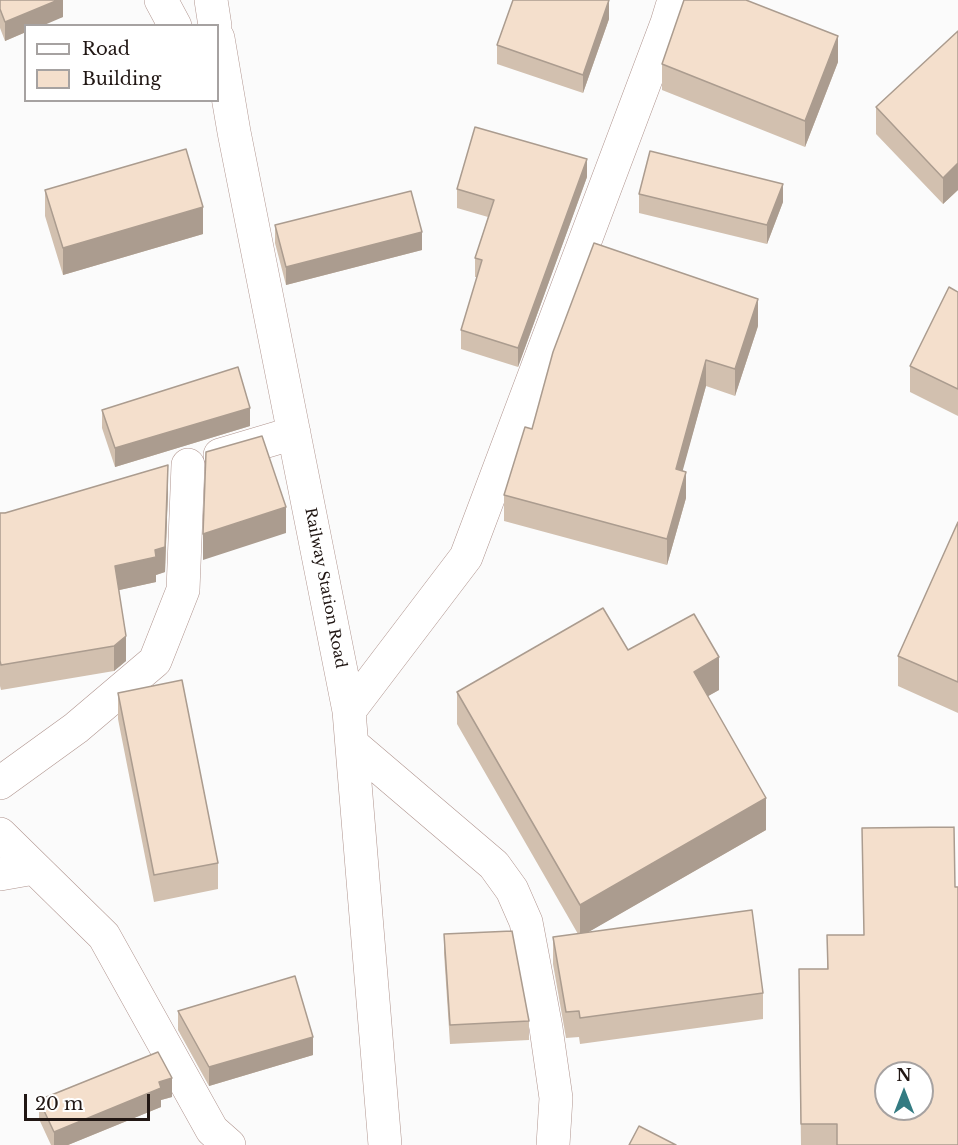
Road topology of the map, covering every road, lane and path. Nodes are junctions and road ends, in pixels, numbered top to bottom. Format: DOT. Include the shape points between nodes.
graph roads {
  1 [pos="161,0"];
  2 [pos="211,0"];
  3 [pos="674,0"];
  4 [pos="174,24"];
  5 [pos="215,24"];
  6 [pos="219,44"];
  7 [pos="217,102"];
  8 [pos="234,132"];
  9 [pos="294,433"];
  10 [pos="188,465"];
  11 [pos="155,474"];
  12 [pos="349,711"];
  13 [pos="352,744"];
  14 [pos="0,783"];
  15 [pos="0,834"];
  16 [pos="34,868"];
  17 [pos="0,874"];
  18 [pos="229,1145"];
  19 [pos="385,1145"];
  20 [pos="553,1145"];
  1 -- 4 [label="street"];
  2 -- 5 [label="street"];
  3 -- 12 [label="street" via="466,557"];
  6 -- 8 [label="street, Railway Station Road"];
  7 -- 8 [label="street"];
  8 -- 9 [label="street, Railway Station Road"];
  9 -- 10 [label="street"];
  9 -- 12 [label="street, Railway Station Road"];
  10 -- 11 [label="street"];
  10 -- 14 [label="street" via="183,590 155,661 76,728"];
  12 -- 13 [label="street, Railway Station Road"];
  13 -- 19 [label="street, Railway Station Road"];
  13 -- 20 [label="street" via="494,865 512,890 526,922 546,1028 556,1098"];
  15 -- 16 [label="street"];
  16 -- 17 [label="street"];
  16 -- 18 [label="street" via="104,936 212,1130"];
}
